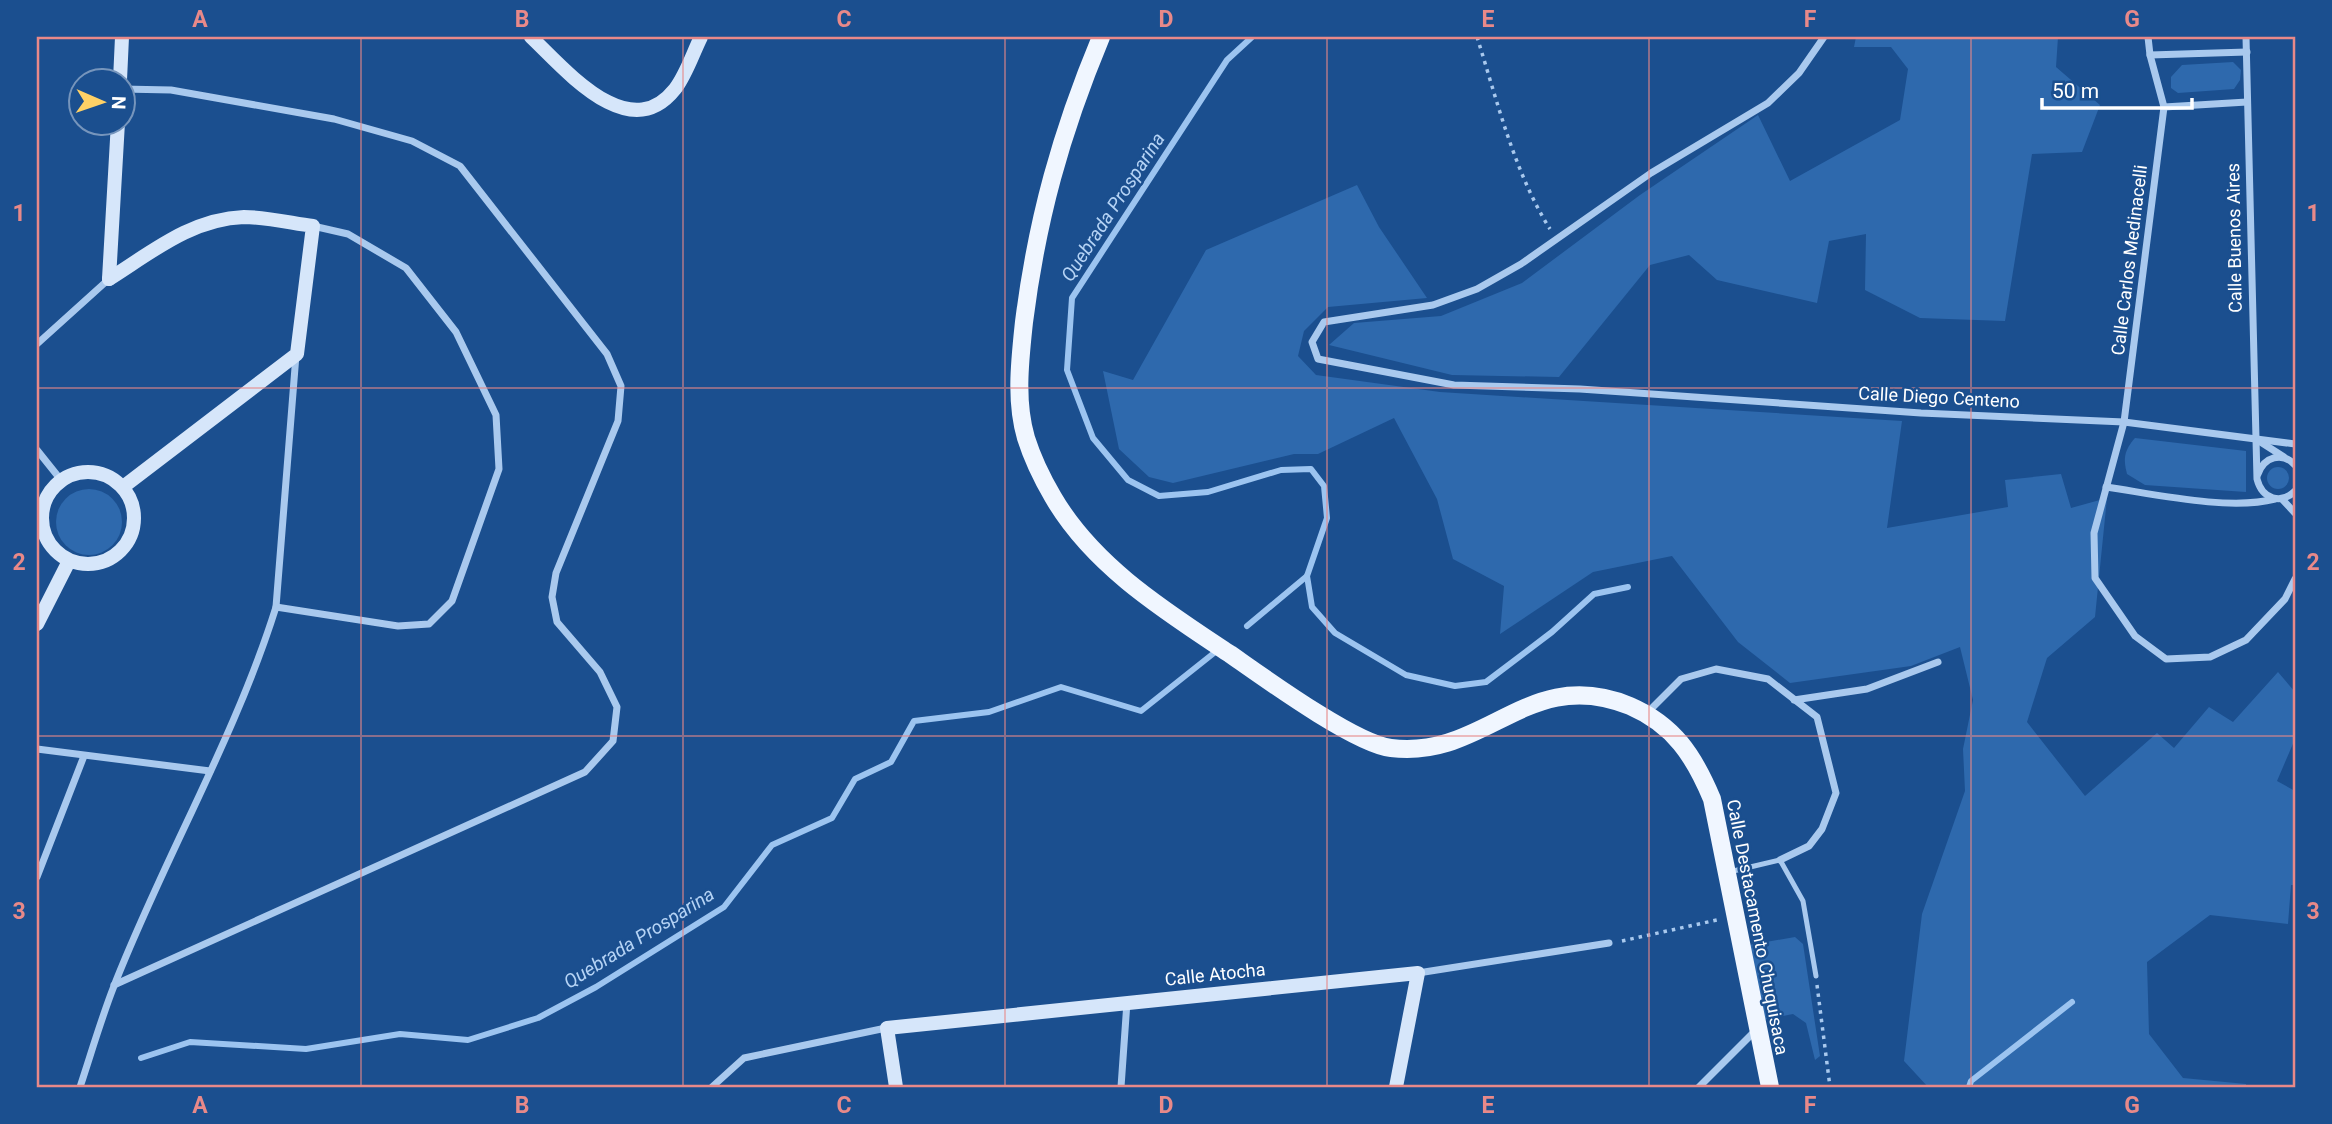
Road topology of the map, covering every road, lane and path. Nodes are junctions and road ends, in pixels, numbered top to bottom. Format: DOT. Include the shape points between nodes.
graph roads {
  1 [pos="122,37"];
  2 [pos="531,37"];
  3 [pos="701,37"];
  4 [pos="1101,37"];
  5 [pos="1477,37"];
  6 [pos="1824,37"];
  7 [pos="2148,37"];
  8 [pos="2246,37"];
  9 [pos="2247,52"];
  10 [pos="2150,55"];
  11 [pos="121,66"];
  12 [pos="136,89"];
  13 [pos="2247,102"];
  14 [pos="2164,107"];
  15 [pos="117,136"];
  16 [pos="313,226"];
  17 [pos="1557,239"];
  18 [pos="109,279"];
  19 [pos="37,344"];
  20 [pos="297,354"];
  21 [pos="2124,422"];
  22 [pos="2255,439"];
  23 [pos="2295,444"];
  24 [pos="37,450"];
  25 [pos="2286,458"];
  26 [pos="2295,465"];
  27 [pos="2258,479"];
  28 [pos="61,480"];
  29 [pos="123,487"];
  30 [pos="2106,487"];
  31 [pos="2295,491"];
  32 [pos="2279,499"];
  33 [pos="2295,513"];
  34 [pos="69,561"];
  35 [pos="2295,579"];
  36 [pos="276,607"];
  37 [pos="37,624"];
  38 [pos="1938,662"];
  39 [pos="1794,700"];
  40 [pos="1647,713"];
  41 [pos="37,749"];
  42 [pos="84,756"];
  43 [pos="210,771"];
  44 [pos="1780,860"];
  45 [pos="1726,873"];
  46 [pos="37,877"];
  47 [pos="1733,917"];
  48 [pos="1609,943"];
  49 [pos="1418,973"];
  50 [pos="1816,976"];
  51 [pos="114,985"];
  52 [pos="1127,1002"];
  53 [pos="887,1028"];
  54 [pos="1756,1029"];
  55 [pos="80,1087"];
  56 [pos="712,1087"];
  57 [pos="897,1087"];
  58 [pos="1121,1087"];
  59 [pos="1396,1087"];
  60 [pos="1699,1087"];
  61 [pos="1770,1087"];
  62 [pos="1829,1087"];
  1 -- 11 [label="street"];
  2 -- 3 [label="street" via="594,96 637,111 654,107 675,89"];
  4 -- 40 [label="main road, Calle Destacamento Chuquisaca" via="1070,111 1034,248 1018,373 1026,437 1053,497 1105,564 1181,622 1285,691 1387,748 1420,750 1454,741 1545,699 1574,693 1609,697"];
  5 -- 17 [label="path" via="1517,154 1541,214"];
  6 -- 17 [label="street" via="1799,73 1768,103 1651,173"];
  7 -- 10 [label="street, Calle Carlos Medinacelli"];
  8 -- 9 [label="street, Calle Buenos Aires"];
  9 -- 10 [label="street"];
  9 -- 13 [label="street, Calle Buenos Aires"];
  10 -- 14 [label="street, Calle Carlos Medinacelli"];
  12 -- 51 [label="street" via="171,90 334,119 412,141 460,166 607,354 621,386 618,421 556,573 552,597 557,622 600,672 617,707 613,741 585,772"];
  13 -- 14 [label="street"];
  13 -- 22 [label="street, Calle Buenos Aires"];
  14 -- 21 [label="street, Calle Carlos Medinacelli"];
  15 -- 18 [label="street"];
  16 -- 18 [label="street" via="245,217 205,222"];
  16 -- 20 [label="street"];
  16 -- 36 [label="street" via="348,234 406,268 456,332 496,415 499,469 452,601 429,624 398,626"];
  17 -- 21 [label="street, Calle Diego Centeno" via="1477,289 1433,305 1324,322 1312,342 1318,359 1454,385"];
  18 -- 19 [label="street"];
  20 -- 29 [label="street"];
  20 -- 36 [label="street"];
  21 -- 22 [label="street, Calle Diego Centeno"];
  21 -- 30 [label="street, Calle Carlos Medinacelli"];
  22 -- 23 [label="street, Calle Diego Centeno"];
  22 -- 25 [label="street"];
  22 -- 27 [label="street, Calle Buenos Aires"];
  24 -- 28 [label="street"];
  25 -- 26 [label="street"];
  25 -- 27 [label="street" via="2266,460"];
  27 -- 32 [label="street" via="2263,492"];
  28 -- 29 [label="street" via="86,471 100,473"];
  28 -- 34 [label="street" via="43,507 42,523 46,538"];
  29 -- 34 [label="street" via="135,516 126,546 100,564"];
  30 -- 32 [label="street" via="2180,498 2259,503"];
  30 -- 35 [label="street, Calle Carlos Medinacelli" via="2094,533 2095,578 2135,636 2166,659 2210,657 2246,640 2285,599"];
  31 -- 32 [label="street"];
  32 -- 33 [label="street"];
  34 -- 37 [label="street"];
  36 -- 43 [label="street"];
  38 -- 39 [label="street" via="1867,689"];
  39 -- 40 [label="street" via="1768,679 1716,669 1681,678"];
  39 -- 44 [label="street" via="1817,717 1836,793 1822,829 1809,846"];
  40 -- 45 [label="main road, Calle Destacamento Chuquisaca" via="1676,734 1697,765 1712,799"];
  41 -- 42 [label="street"];
  42 -- 43 [label="street"];
  42 -- 46 [label="street"];
  43 -- 51 [label="street"];
  44 -- 45 [label="lane"];
  44 -- 50 [label="lane" via="1803,901"];
  45 -- 47 [label="main road, Calle Destacamento Chuquisaca"];
  47 -- 48 [label="path"];
  47 -- 54 [label="main road, Calle Destacamento Chuquisaca"];
  48 -- 49 [label="street, Calle Atocha"];
  49 -- 52 [label="street, Calle Atocha"];
  49 -- 59 [label="street"];
  50 -- 62 [label="path"];
  51 -- 55 [label="street"];
  52 -- 53 [label="street, Calle Atocha"];
  52 -- 58 [label="street"];
  53 -- 56 [label="street, Calle Atocha" via="744,1058"];
  53 -- 57 [label="street"];
  54 -- 60 [label="street"];
  54 -- 61 [label="main road, Calle Destacamento Chuquisaca"];
}
